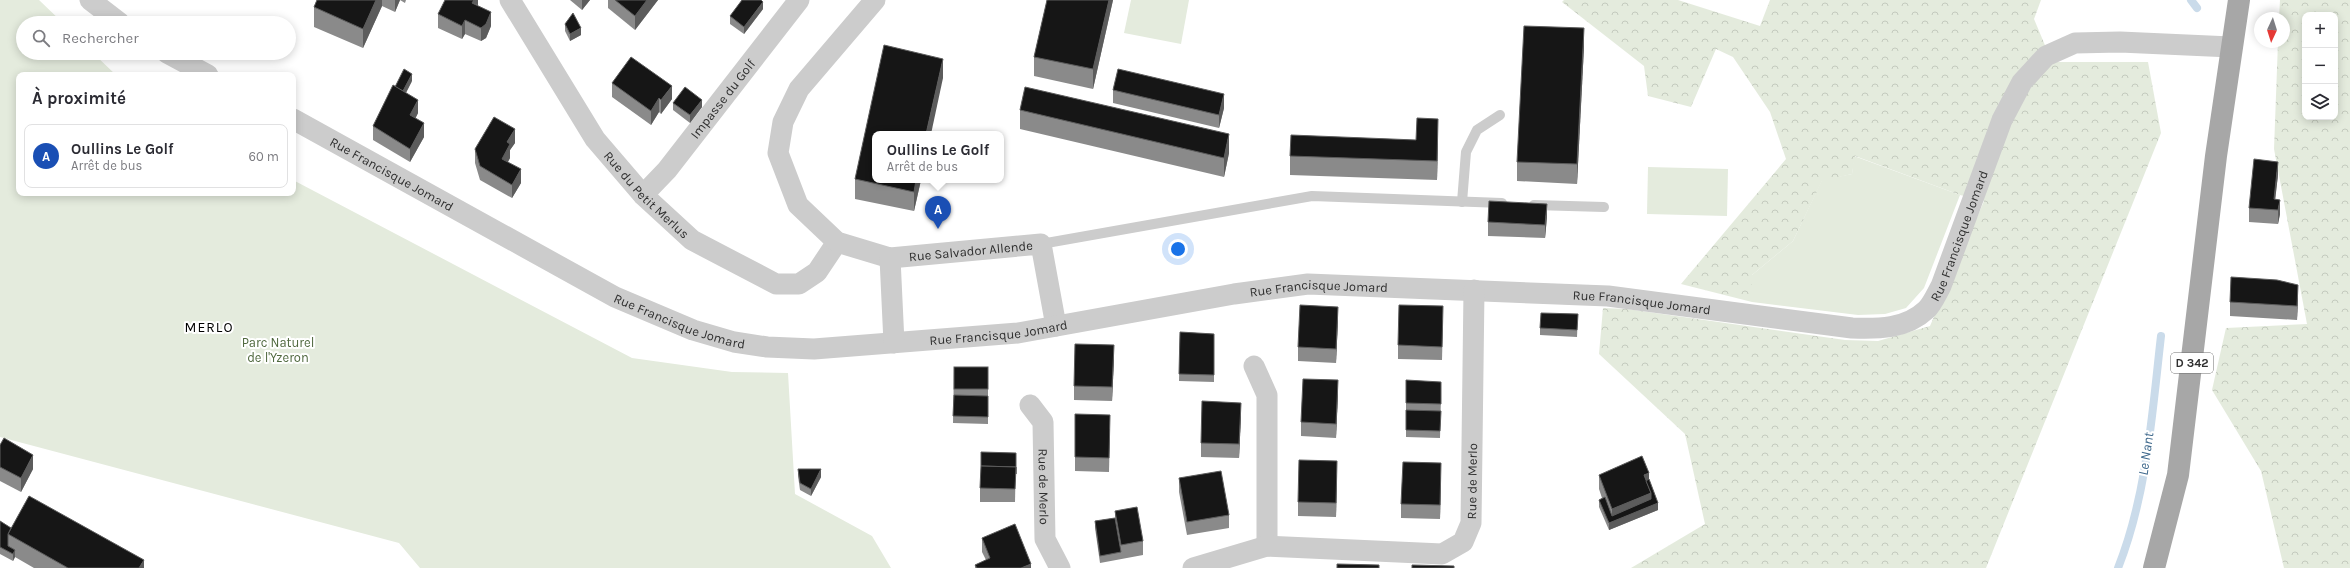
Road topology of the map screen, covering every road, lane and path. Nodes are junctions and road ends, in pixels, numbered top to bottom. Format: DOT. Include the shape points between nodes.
graph roads {
  1 [pos="90,0"];
  2 [pos="510,0"];
  3 [pos="798,0"];
  4 [pos="875,0"];
  5 [pos="2239,0"];
  6 [pos="111,16"];
  7 [pos="2231,47"];
  8 [pos="180,60"];
  9 [pos="202,72"];
  10 [pos="1500,115"];
  11 [pos="296,121"];
  12 [pos="643,195"];
  13 [pos="1462,202"];
  14 [pos="1510,204"];
  15 [pos="1525,204"];
  16 [pos="1604,207"];
  17 [pos="838,242"];
  18 [pos="1041,244"];
  19 [pos="890,258"];
  20 [pos="1474,290"];
  21 [pos="1056,326"];
  22 [pos="894,343"];
  23 [pos="1254,366"];
  24 [pos="1030,405"];
  25 [pos="1266,546"];
  26 [pos="1060,568"];
  27 [pos="1193,568"];
  28 [pos="2154,568"];
  1 -- 6 [label="street"];
  2 -- 12 [label="street, Rue du Petit Merlus" via="595,139"];
  3 -- 12 [label="street, Impasse du Golf" via="667,170"];
  4 -- 17 [label="street, Rue Salvador Allende" via="799,89 783,122 778,153 798,205"];
  5 -- 7 [label="main road, D 342"];
  7 -- 20 [label="street, Rue Francisque Jomard" via="2120,42 2075,43 2046,56 2022,82 2002,120 1941,286 1927,310 1905,323 1880,329 1852,328 1608,296"];
  7 -- 28 [label="main road, D 342" via="2178,475"];
  8 -- 9 [label="street"];
  10 -- 13 [label="lane" via="1477,130 1466,152"];
  11 -- 22 [label="street, Rue Francisque Jomard" via="555,265 650,313 693,330 734,342 767,347 814,349"];
  12 -- 17 [label="street, Rue du Petit Merlus" via="692,240 776,284 799,284 817,272"];
  13 -- 14 [label="lane"];
  13 -- 18 [label="lane" via="1312,196"];
  15 -- 16 [label="lane"];
  17 -- 19 [label="street, Rue Salvador Allende"];
  18 -- 19 [label="street, Rue Salvador Allende"];
  18 -- 21 [label="street, Rue Salvador Allende"];
  19 -- 22 [label="street, Rue Salvador Allende"];
  20 -- 21 [label="street, Rue Francisque Jomard" via="1308,284"];
  20 -- 25 [label="street, Rue de Merlo" via="1471,523 1462,542 1442,554"];
  21 -- 22 [label="street, Rue Francisque Jomard" via="979,337"];
  23 -- 25 [label="street" via="1267,395"];
  24 -- 26 [label="street, Rue de Merlo" via="1043,422 1045,539"];
  25 -- 27 [label="street, Rue de Merlo"];
}
